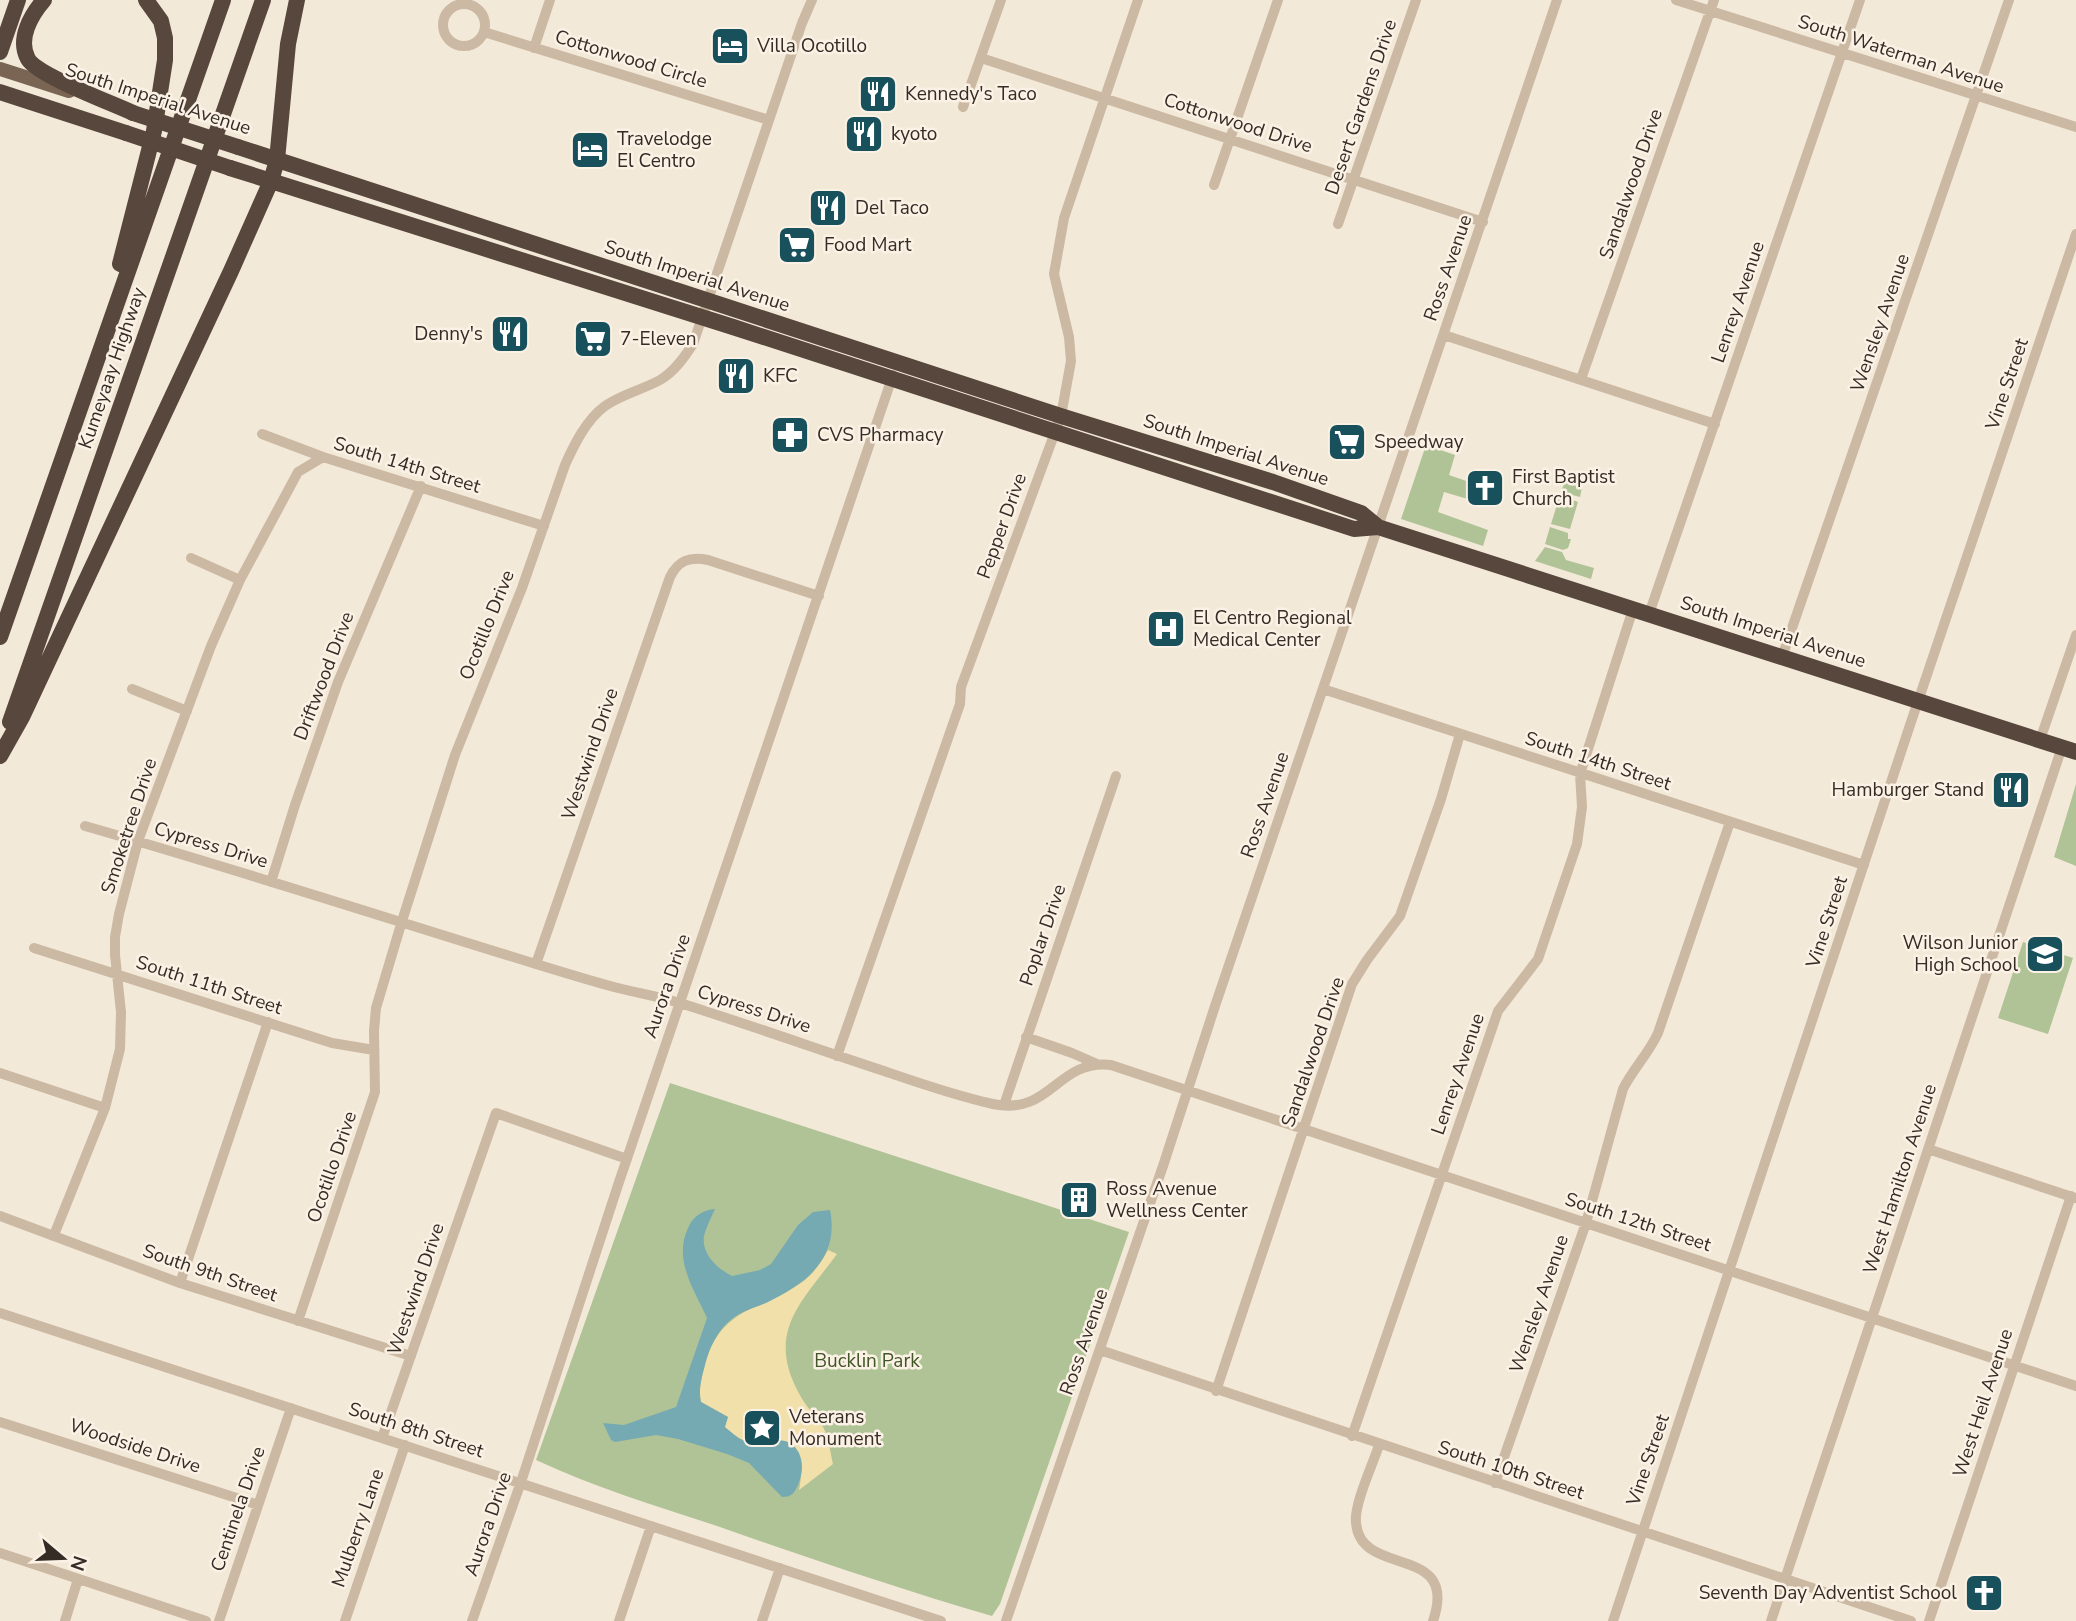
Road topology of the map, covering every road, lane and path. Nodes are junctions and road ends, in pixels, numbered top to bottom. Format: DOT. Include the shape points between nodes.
graph roads {
  1 [pos="18,0"];
  2 [pos="44,0"];
  3 [pos="146,0"];
  4 [pos="223,0"];
  5 [pos="264,0"];
  6 [pos="297,0"];
  7 [pos="550,0"];
  8 [pos="812,0"];
  9 [pos="1001,0"];
  10 [pos="1138,0"];
  11 [pos="1278,0"];
  12 [pos="1416,0"];
  13 [pos="1557,0"];
  14 [pos="1676,0"];
  15 [pos="1860,0"];
  16 [pos="2009,0"];
  17 [pos="1712,6"];
  18 [pos="484,32"];
  19 [pos="534,48"];
  20 [pos="0,52"];
  21 [pos="1842,52"];
  22 [pos="981,58"];
  23 [pos="0,69"];
  24 [pos="0,92"];
  25 [pos="1105,97"];
  26 [pos="1976,97"];
  27 [pos="963,107"];
  28 [pos="133,113"];
  29 [pos="769,120"];
  30 [pos="2076,127"];
  31 [pos="1230,140"];
  32 [pos="277,160"];
  33 [pos="1355,179"];
  34 [pos="271,181"];
  35 [pos="1214,184"];
  36 [pos="1483,222"];
  37 [pos="1338,224"];
  38 [pos="2076,234"];
  39 [pos="706,309"];
  40 [pos="114,311"];
  41 [pos="1444,335"];
  42 [pos="895,370"];
  43 [pos="1581,379"];
  44 [pos="1058,424"];
  45 [pos="1715,424"];
  46 [pos="262,434"];
  47 [pos="323,457"];
  48 [pos="1220,466"];
  49 [pos="1214,484"];
  50 [pos="421,486"];
  51 [pos="544,526"];
  52 [pos="1378,527"];
  53 [pos="191,558"];
  54 [pos="240,580"];
  55 [pos="819,596"];
  56 [pos="1633,609"];
  57 [pos="1649,614"];
  58 [pos="2076,635"];
  59 [pos="0,637"];
  60 [pos="1782,657"];
  61 [pos="132,689"];
  62 [pos="1323,689"];
  63 [pos="1918,701"];
  64 [pos="187,711"];
  65 [pos="1460,734"];
  66 [pos="2040,740"];
  67 [pos="0,750"];
  68 [pos="2069,750"];
  69 [pos="0,756"];
  70 [pos="1580,774"];
  71 [pos="1116,776"];
  72 [pos="1730,822"];
  73 [pos="85,826"];
  74 [pos="138,841"];
  75 [pos="1864,865"];
  76 [pos="271,882"];
  77 [pos="402,921"];
  78 [pos="34,948"];
  79 [pos="536,964"];
  80 [pos="119,975"];
  81 [pos="680,1003"];
  82 [pos="268,1022"];
  83 [pos="1026,1037"];
  84 [pos="374,1050"];
  85 [pos="837,1056"];
  86 [pos="1097,1064"];
  87 [pos="0,1073"];
  88 [pos="1188,1091"];
  89 [pos="1004,1105"];
  90 [pos="105,1108"];
  91 [pos="1305,1130"];
  92 [pos="1928,1149"];
  93 [pos="627,1159"];
  94 [pos="1441,1175"];
  95 [pos="2074,1197"];
  96 [pos="0,1216"];
  97 [pos="1586,1223"];
  98 [pos="54,1236"];
  99 [pos="1730,1271"];
  100 [pos="180,1283"];
  101 [pos="0,1313"];
  102 [pos="1872,1318"];
  103 [pos="298,1321"];
  104 [pos="1100,1350"];
  105 [pos="411,1356"];
  106 [pos="2014,1365"];
  107 [pos="2076,1386"];
  108 [pos="1216,1391"];
  109 [pos="291,1408"];
  110 [pos="0,1422"];
  111 [pos="1352,1436"];
  112 [pos="382,1438"];
  113 [pos="405,1445"];
  114 [pos="1380,1445"];
  115 [pos="521,1482"];
  116 [pos="1495,1483"];
  117 [pos="258,1505"];
  118 [pos="651,1526"];
  119 [pos="1643,1532"];
  120 [pos="0,1553"];
  121 [pos="780,1568"];
  122 [pos="78,1579"];
  123 [pos="1785,1579"];
  124 [pos="912,1617"];
  125 [pos="65,1621"];
  126 [pos="206,1621"];
  127 [pos="219,1621"];
  128 [pos="345,1621"];
  129 [pos="472,1621"];
  130 [pos="619,1621"];
  131 [pos="762,1621"];
  132 [pos="941,1621"];
  133 [pos="1006,1621"];
  134 [pos="1433,1621"];
  135 [pos="1613,1621"];
  136 [pos="1771,1621"];
  137 [pos="1911,1621"];
  138 [pos="1929,1621"];
  1 -- 20 [label="highway"];
  2 -- 28 [label="highway" via="26,29 24,47 30,62"];
  3 -- 40 [label="highway" via="161,21 165,60 155,131 116,279"];
  4 -- 40 [label="highway, Kumeyaay Highway"];
  5 -- 67 [label="highway, Kumeyaay Highway"];
  6 -- 32 [label="highway"];
  7 -- 19 [label="street"];
  8 -- 29 [label="street, Ocotillo Drive"];
  9 -- 22 [label="street"];
  10 -- 25 [label="street, Pepper Drive"];
  11 -- 31 [label="street"];
  12 -- 33 [label="street, Desert Gardens Drive"];
  13 -- 36 [label="street, Ross Avenue"];
  14 -- 17 [label="street, South Waterman Avenue"];
  15 -- 21 [label="street, Lenrey Avenue"];
  16 -- 26 [label="street, Wensley Avenue"];
  17 -- 21 [label="street, South Waterman Avenue"];
  17 -- 43 [label="street, Sandalwood Drive"];
  18 -- 19 [label="street, Cottonwood Circle"];
  19 -- 29 [label="street, Cottonwood Circle"];
  21 -- 26 [label="street, South Waterman Avenue"];
  21 -- 45 [label="street, Lenrey Avenue"];
  22 -- 25 [label="street, Cottonwood Drive"];
  22 -- 27 [label="street"];
  23 -- 28 [label="main road, South Imperial Avenue"];
  24 -- 34 [label="highway, South Imperial Avenue, bridge"];
  25 -- 31 [label="street, Cottonwood Drive"];
  25 -- 44 [label="street, Pepper Drive" via="1064,218 1055,274 1070,361"];
  26 -- 30 [label="street, South Waterman Avenue"];
  26 -- 60 [label="street, Wensley Avenue"];
  28 -- 32 [label="highway, South Imperial Avenue, bridge"];
  29 -- 39 [label="street, Ocotillo Drive"];
  31 -- 33 [label="street, Cottonwood Drive"];
  31 -- 35 [label="street"];
  32 -- 34 [label="highway"];
  32 -- 39 [label="highway, South Imperial Avenue"];
  33 -- 36 [label="street, Cottonwood Drive"];
  33 -- 37 [label="street, Desert Gardens Drive"];
  34 -- 39 [label="highway, South Imperial Avenue"];
  34 -- 69 [label="highway" via="40,680"];
  36 -- 41 [label="street, Ross Avenue"];
  38 -- 63 [label="street, Vine Street"];
  39 -- 42 [label="highway, South Imperial Avenue"];
  39 -- 51 [label="street, Ocotillo Drive" via="693,344 672,371 603,408 584,430 572,448"];
  40 -- 59 [label="highway, Kumeyaay Highway"];
  41 -- 43 [label="street"];
  41 -- 52 [label="street, Ross Avenue"];
  42 -- 44 [label="highway, South Imperial Avenue"];
  42 -- 55 [label="street, Aurora Drive"];
  43 -- 45 [label="street"];
  44 -- 48 [label="highway, South Imperial Avenue"];
  44 -- 49 [label="highway, South Imperial Avenue"];
  44 -- 85 [label="street, Pepper Drive" via="961,687 961,704"];
  45 -- 57 [label="street, Lenrey Avenue"];
  46 -- 47 [label="street, South 14th Street"];
  47 -- 50 [label="street, South 14th Street"];
  47 -- 54 [label="street, Smoketree Drive" via="298,472"];
  48 -- 49 [label="highway"];
  48 -- 52 [label="highway, South Imperial Avenue" via="1361,513"];
  49 -- 52 [label="highway, South Imperial Avenue" via="1354,529"];
  50 -- 51 [label="street, South 14th Street"];
  50 -- 76 [label="street, Driftwood Drive" via="338,682"];
  51 -- 77 [label="street, Ocotillo Drive" via="455,755"];
  52 -- 56 [label="highway, South Imperial Avenue"];
  52 -- 62 [label="street, Ross Avenue"];
  53 -- 54 [label="street"];
  54 -- 64 [label="street, Smoketree Drive"];
  55 -- 79 [label="street, Westwind Drive" via="708,560 684,560 676,566"];
  55 -- 81 [label="street, Aurora Drive"];
  56 -- 57 [label="highway, South Imperial Avenue"];
  56 -- 70 [label="street, Lenrey Avenue"];
  57 -- 60 [label="highway, South Imperial Avenue"];
  58 -- 66 [label="street"];
  60 -- 63 [label="highway, South Imperial Avenue"];
  61 -- 64 [label="street"];
  62 -- 65 [label="street, South 14th Street"];
  62 -- 88 [label="street, Ross Avenue"];
  63 -- 66 [label="highway, South Imperial Avenue"];
  63 -- 75 [label="street, Vine Street"];
  64 -- 74 [label="street, Smoketree Drive"];
  65 -- 70 [label="street, South 14th Street"];
  65 -- 91 [label="street, Sandalwood Drive" via="1401,916 1352,984"];
  66 -- 68 [label="highway, South Imperial Avenue"];
  68 -- 92 [label="street, West Hamilton Avenue"];
  70 -- 72 [label="street, South 14th Street"];
  70 -- 94 [label="street, Lenrey Avenue" via="1577,844 1538,959 1498,1011"];
  71 -- 83 [label="street, Poplar Drive"];
  72 -- 75 [label="street, South 14th Street"];
  72 -- 97 [label="street, Wensley Avenue" via="1658,1032 1623,1089"];
  73 -- 74 [label="street, Cypress Drive"];
  74 -- 76 [label="street, Cypress Drive"];
  74 -- 80 [label="street, Smoketree Drive" via="115,937"];
  75 -- 99 [label="street, Vine Street"];
  76 -- 77 [label="street, Cypress Drive"];
  77 -- 79 [label="street, Cypress Drive"];
  77 -- 84 [label="street, Ocotillo Drive" via="376,1008"];
  78 -- 80 [label="street, South 11th Street"];
  79 -- 81 [label="street, Cypress Drive"];
  80 -- 82 [label="street, South 11th Street"];
  80 -- 90 [label="street, Smoketree Drive" via="120,1041"];
  81 -- 85 [label="street, Cypress Drive"];
  81 -- 93 [label="street, Aurora Drive"];
  82 -- 84 [label="street, South 11th Street" via="332,1043"];
  82 -- 100 [label="street"];
  83 -- 86 [label="street"];
  83 -- 89 [label="street, Poplar Drive"];
  84 -- 103 [label="street, Ocotillo Drive" via="375,1092 370,1110"];
  85 -- 89 [label="street, Cypress Drive"];
  86 -- 88 [label="street"];
  86 -- 89 [label="street, Cypress Drive" via="1081,1067 1031,1102"];
  87 -- 90 [label="street"];
  88 -- 91 [label="street, South 12th Street"];
  88 -- 104 [label="street, Ross Avenue"];
  90 -- 98 [label="street, Smoketree Drive"];
  91 -- 94 [label="street, South 12th Street"];
  91 -- 108 [label="street, Sandalwood Drive"];
  92 -- 95 [label="street"];
  92 -- 102 [label="street, West Hamilton Avenue"];
  93 -- 105 [label="street, Westwind Drive" via="496,1113"];
  93 -- 115 [label="street, Aurora Drive"];
  94 -- 97 [label="street, South 12th Street"];
  94 -- 111 [label="street, Lenrey Avenue"];
  95 -- 106 [label="street, West Heil Avenue"];
  96 -- 98 [label="street, South 9th Street"];
  97 -- 99 [label="street, South 12th Street"];
  97 -- 116 [label="street, Wensley Avenue"];
  98 -- 100 [label="street, South 9th Street"];
  99 -- 102 [label="street, South 12th Street"];
  99 -- 119 [label="street, Vine Street"];
  100 -- 103 [label="street, South 9th Street"];
  101 -- 109 [label="street, South 8th Street"];
  102 -- 106 [label="street, South 12th Street"];
  102 -- 123 [label="street, West Hamilton Avenue"];
  103 -- 105 [label="street, South 9th Street"];
  104 -- 108 [label="street, South 10th Street"];
  104 -- 133 [label="street, Ross Avenue"];
  105 -- 112 [label="street, Westwind Drive"];
  106 -- 107 [label="street, South 12th Street"];
  106 -- 138 [label="street, West Heil Avenue"];
  108 -- 111 [label="street, South 10th Street"];
  109 -- 112 [label="street, South 8th Street"];
  109 -- 117 [label="street, Centinela Drive"];
  110 -- 117 [label="street, Woodside Drive"];
  111 -- 114 [label="street, South 10th Street"];
  112 -- 113 [label="street, South 8th Street"];
  113 -- 115 [label="street, South 8th Street"];
  113 -- 128 [label="street, Mulberry Lane"];
  114 -- 116 [label="street, South 10th Street"];
  114 -- 134 [label="street" via="1356,1514 1357,1534 1366,1548 1419,1567 1431,1577 1439,1594"];
  115 -- 118 [label="street, South 8th Street"];
  115 -- 129 [label="street, Aurora Drive"];
  116 -- 119 [label="street, South 10th Street"];
  117 -- 127 [label="street, Centinela Drive"];
  118 -- 121 [label="street, South 8th Street"];
  118 -- 130 [label="street"];
  119 -- 123 [label="street, South 10th Street"];
  119 -- 135 [label="street, Vine Street"];
  120 -- 122 [label="street"];
  121 -- 124 [label="street, South 8th Street"];
  121 -- 131 [label="street"];
  122 -- 125 [label="street"];
  122 -- 126 [label="street"];
  123 -- 136 [label="street, West Hamilton Avenue"];
  123 -- 137 [label="street, South 10th Street"];
  124 -- 132 [label="street, South 8th Street"];
}
